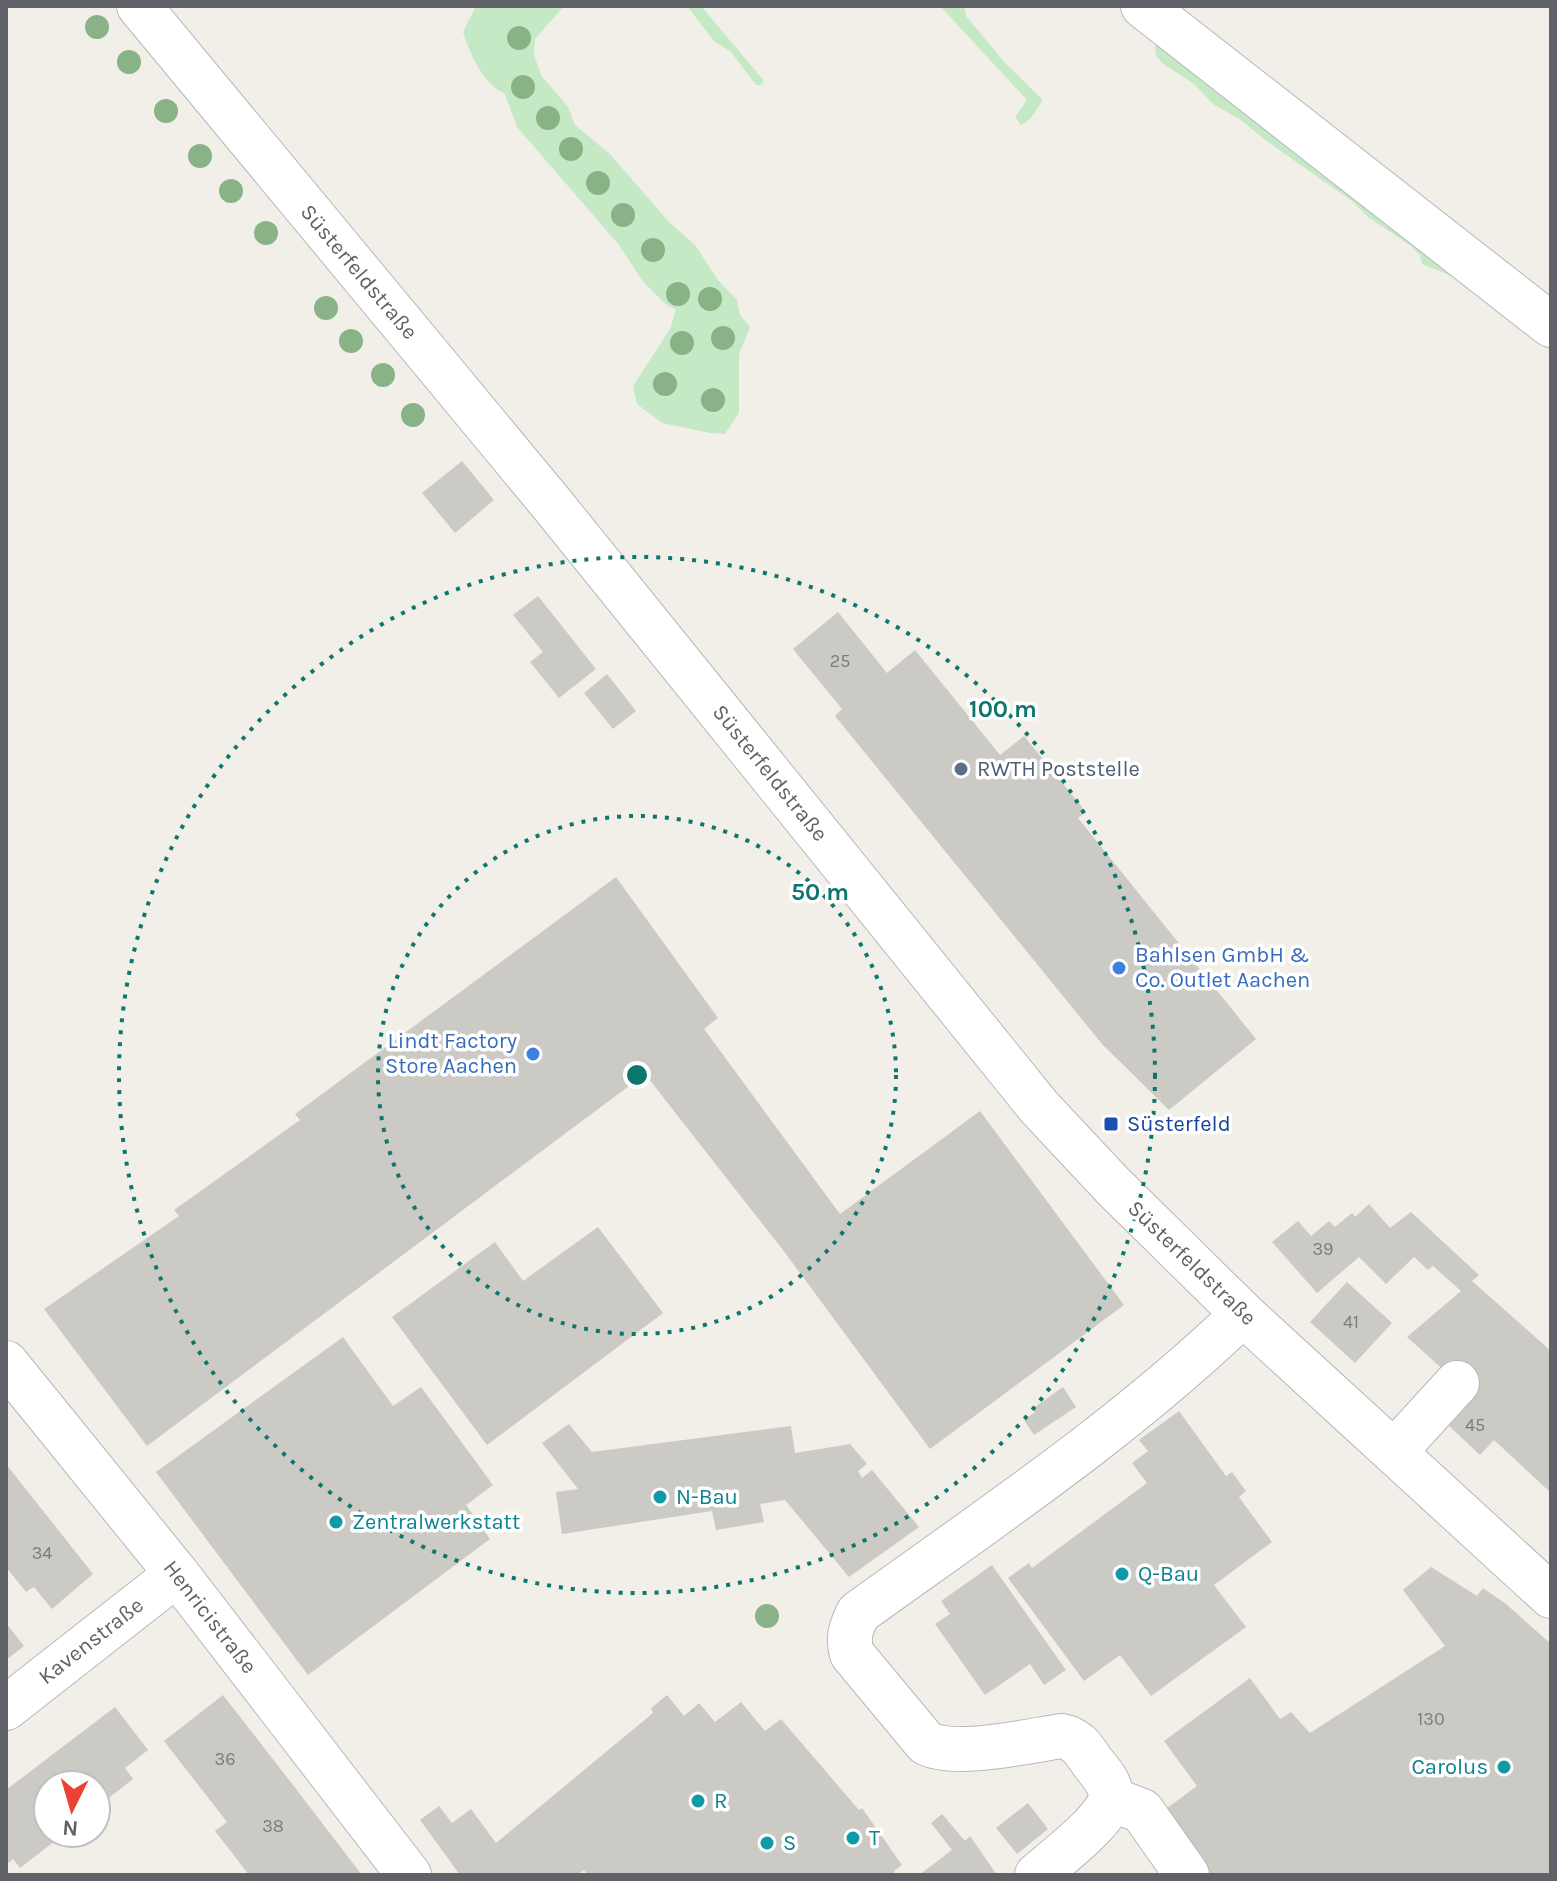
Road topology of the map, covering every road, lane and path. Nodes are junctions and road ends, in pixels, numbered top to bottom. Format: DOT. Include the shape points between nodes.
graph roads {
  1 [pos="139,6"];
  2 [pos="1147,16"];
  3 [pos="1535,318"];
  4 [pos="1243,1314"];
  5 [pos="6,1363"];
  6 [pos="1457,1383"];
  7 [pos="1394,1452"];
  8 [pos="177,1574"];
  9 [pos="1551,1596"];
  10 [pos="6,1708"];
  11 [pos="1111,1799"];
  12 [pos="409,1875"];
  13 [pos="1037,1875"];
  14 [pos="1187,1875"];
  1 -- 4 [label="street, Süsterfeldstraße" via="551,503 1039,1107"];
  2 -- 3 [label="street"];
  4 -- 7 [label="street, Süsterfeldstraße"];
  4 -- 11 [label="street" via="1118,1425 858,1613 848,1641 852,1654 926,1743 958,1750 1072,1738 1109,1784"];
  5 -- 8 [label="street, Henricistraße"];
  6 -- 7 [label="street"];
  7 -- 9 [label="street, Süsterfeldstraße"];
  8 -- 10 [label="street, Kavenstraße"];
  8 -- 12 [label="street, Henricistraße"];
  11 -- 13 [label="street" via="1103,1816"];
  11 -- 14 [label="street" via="1142,1811"];
}
